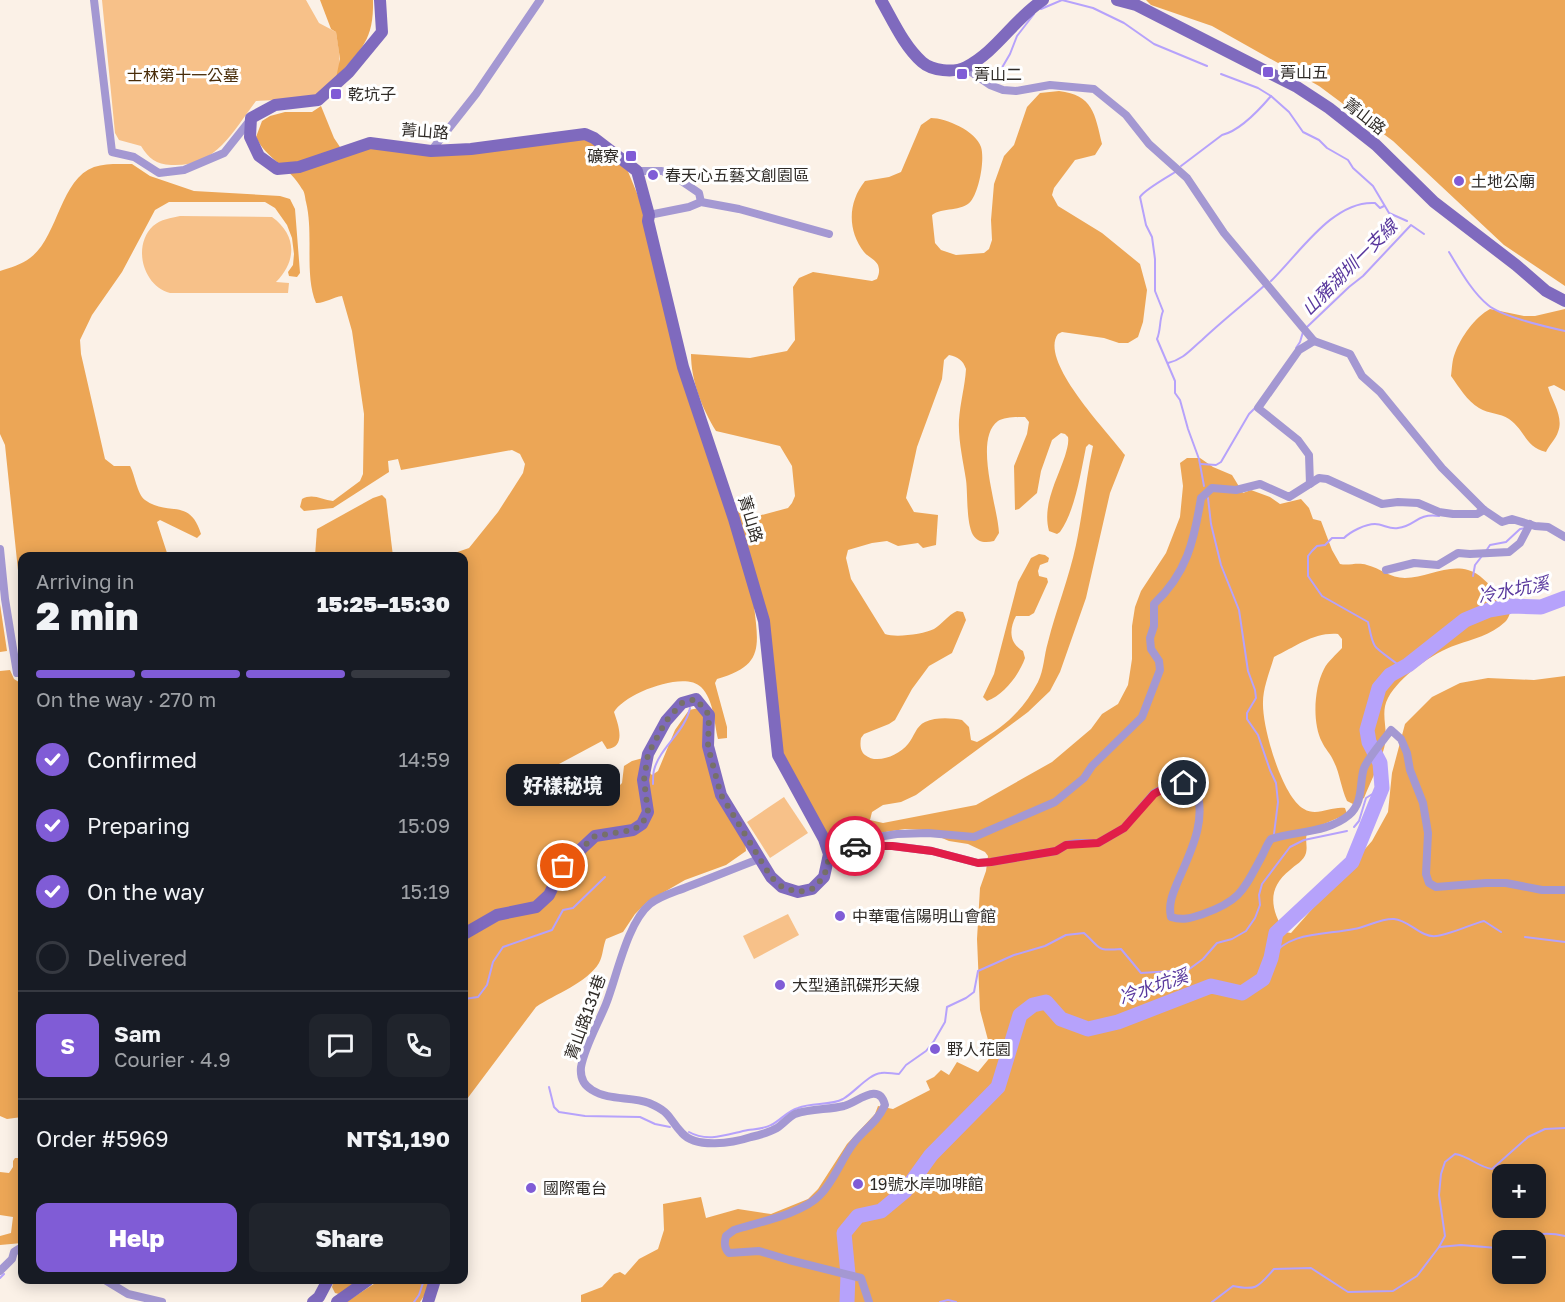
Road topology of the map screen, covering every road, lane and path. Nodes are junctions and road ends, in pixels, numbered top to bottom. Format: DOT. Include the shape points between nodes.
graph roads {
  1 [pos="94,0"];
  2 [pos="380,0"];
  3 [pos="540,0"];
  4 [pos="881,0"];
  5 [pos="1043,0"];
  6 [pos="1117,0"];
  7 [pos="965,68"];
  8 [pos="251,118"];
  9 [pos="431,151"];
  10 [pos="637,171"];
  11 [pos="701,202"];
  12 [pos="649,215"];
  13 [pos="829,234"];
  14 [pos="1565,301"];
  15 [pos="1314,341"];
  16 [pos="1310,484"];
  17 [pos="1484,510"];
  18 [pos="1530,525"];
  19 [pos="1565,537"];
  20 [pos="0,549"];
  21 [pos="1386,570"];
  22 [pos="2,599"];
  23 [pos="18,665"];
  24 [pos="848,843"];
  25 [pos="830,854"];
  26 [pos="759,859"];
  27 [pos="1565,890"];
  28 [pos="468,932"];
  29 [pos="18,1250"];
  30 [pos="0,1271"];
  31 [pos="112,1284"];
  32 [pos="326,1284"];
  33 [pos="362,1284"];
  34 [pos="434,1284"];
  35 [pos="162,1302"];
  36 [pos="313,1302"];
  37 [pos="337,1302"];
  38 [pos="428,1302"];
  39 [pos="869,1302"];
  1 -- 8 [label="street" via="112,152 134,157 159,173 184,170 224,153"];
  2 -- 8 [label="street" via="382,32 329,92 318,100 275,105"];
  3 -- 9 [label="street" via="476,94"];
  4 -- 7 [label="street" via="923,64 947,71"];
  5 -- 7 [label="street"];
  6 -- 14 [label="street, 菁山路" via="1136,5 1321,103 1376,145 1434,202 1546,291"];
  7 -- 15 [label="street" via="1002,90 1050,85 1094,89 1126,115 1149,144 1187,178 1224,233"];
  8 -- 9 [label="street, 菁山路" via="250,137 259,156 277,169 299,167 370,143"];
  9 -- 10 [label="street, 菁山路" via="506,146 585,134"];
  10 -- 11 [label="street" via="662,171 699,193"];
  10 -- 12 [label="street, 菁山路"];
  11 -- 12 [label="street"];
  11 -- 13 [label="street"];
  12 -- 25 [label="street, 菁山路" via="683,367 764,621 777,755"];
  15 -- 16 [label="street" via="1299,350 1258,408 1298,440 1309,455"];
  15 -- 17 [label="street" via="1350,354 1362,376"];
  16 -- 17 [label="street" via="1327,479 1382,504 1418,503 1453,514 1478,514"];
  16 -- 24 [label="street" via="1289,497 1260,484 1236,490 1212,488 1200,498 1196,531 1186,562 1168,591 1154,604 1150,638 1160,670 1142,717 1084,778 1055,802 974,837 897,834 856,837"];
  17 -- 18 [label="street" via="1502,522 1512,519"];
  18 -- 19 [label="street" via="1548,527"];
  18 -- 21 [label="street" via="1520,543 1509,552 1458,553 1438,565 1414,563"];
  20 -- 22 [label="street"];
  22 -- 23 [label="street"];
  24 -- 25 [label="street"];
  24 -- 27 [label="street" via="932,851 978,863 1056,851 1066,845 1098,843 1124,828 1154,794 1174,783 1191,784 1199,796 1201,814 1169,909 1171,917 1188,919 1236,898 1270,839 1311,831 1350,814 1358,803 1368,761 1391,730 1407,753 1423,803 1429,883 1436,887 1506,883"];
  25 -- 26 [label="street" via="824,877 812,889 798,892 782,887"];
  26 -- 28 [label="street" via="721,795 708,747 709,715 696,699 682,703 666,721 648,754 644,780 648,812 642,824 633,830 595,836 563,866 549,895 536,908 497,915"];
  26 -- 39 [label="street, 菁山路131巷" via="667,895 639,916 584,1056 581,1078 588,1088 603,1096 646,1102 666,1111 682,1134 692,1140 720,1143 774,1130 794,1115 810,1110 854,1103 865,1094 881,1097 885,1105 876,1121 849,1149 821,1194 795,1210 734,1230 724,1242 729,1253 759,1251 861,1278"];
  29 -- 30 [label="street"];
  31 -- 35 [label="street" via="128,1294"];
  32 -- 36 [label="street"];
  33 -- 37 [label="street"];
  34 -- 38 [label="street"];
}
